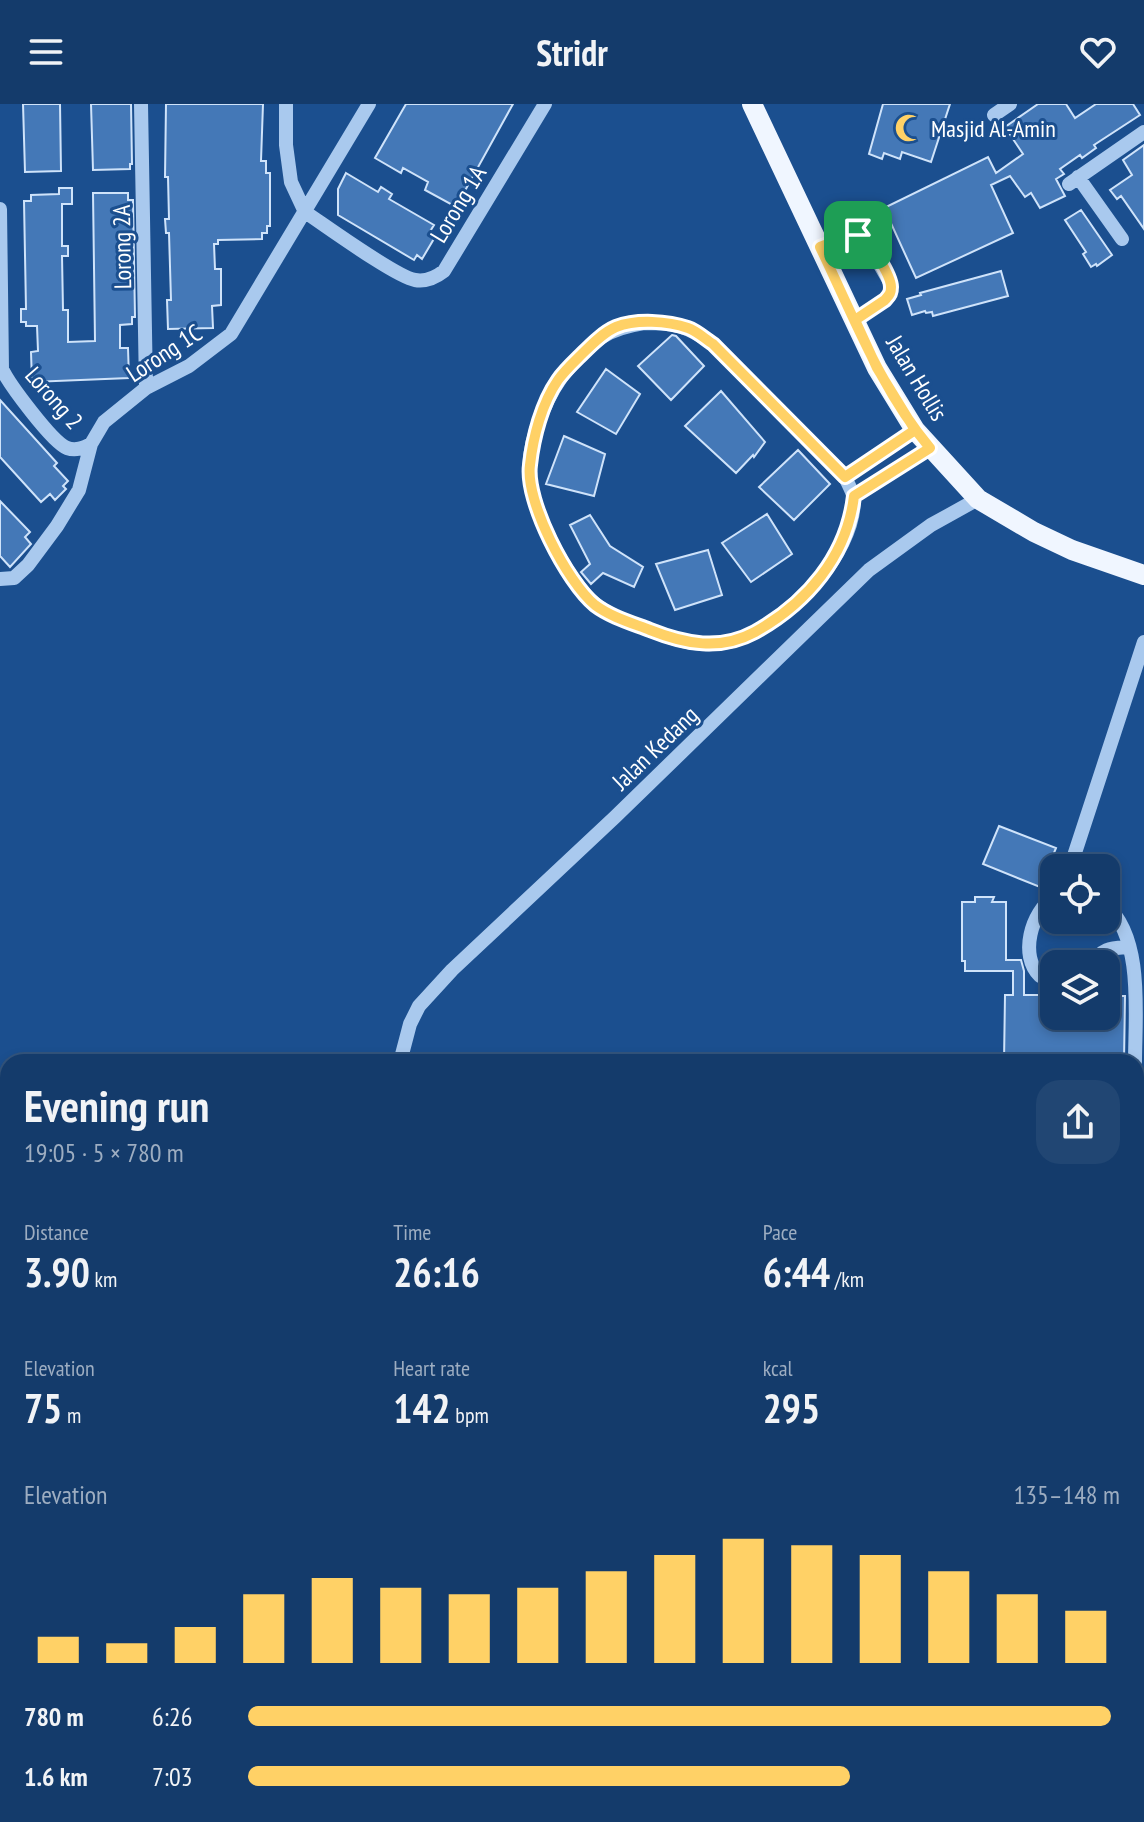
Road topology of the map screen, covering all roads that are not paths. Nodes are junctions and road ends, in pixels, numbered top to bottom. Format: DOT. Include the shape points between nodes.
graph roads {
  1 [pos="141,104"];
  2 [pos="286,104"];
  3 [pos="369,104"];
  4 [pos="545,104"];
  5 [pos="752,104"];
  6 [pos="1010,104"];
  7 [pos="994,115"];
  8 [pos="1144,132"];
  9 [pos="0,209"];
  10 [pos="305,212"];
  11 [pos="1122,239"];
  12 [pos="820,247"];
  13 [pos="855,320"];
  14 [pos="0,352"];
  15 [pos="146,388"];
  16 [pos="915,430"];
  17 [pos="91,444"];
  18 [pos="930,448"];
  19 [pos="845,477"];
  20 [pos="854,496"];
  21 [pos="978,499"];
  22 [pos="1144,575"];
  23 [pos="0,579"];
  24 [pos="1144,642"];
  25 [pos="1075,854"];
  26 [pos="1040,909"];
  27 [pos="1120,924"];
  28 [pos="1129,947"];
  29 [pos="1106,950"];
  30 [pos="1040,976"];
  31 [pos="402,1054"];
  32 [pos="1135,1054"];
  1 -- 15 [label="street, Lorong 2A"];
  2 -- 10 [label="street" via="291,182"];
  3 -- 10 [label="street, Lorong 1C"];
  4 -- 10 [label="street, Lorong 1A" via="436,277 405,278"];
  5 -- 12 [label="main road, Jalan Hollis"];
  6 -- 7 [label="street"];
  8 -- 11 [label="street" via="1074,180"];
  9 -- 14 [label="street, Lorong 2"];
  10 -- 15 [label="street, Lorong 1C" via="231,334 189,366"];
  12 -- 13 [label="main road, Jalan Hollis"];
  12 -- 13 [label="street" via="851,235 864,237 891,284 885,300"];
  13 -- 16 [label="main road, Jalan Hollis"];
  14 -- 17 [label="street, Lorong 2" via="9,384 61,445 74,449"];
  15 -- 17 [label="street, Lorong 1C" via="104,422"];
  16 -- 18 [label="main road, Jalan Hollis"];
  16 -- 19 [label="street"];
  17 -- 23 [label="street" via="79,490 57,526 21,572"];
  18 -- 20 [label="street"];
  18 -- 21 [label="main road, Jalan Hollis"];
  19 -- 20 [label="street"];
  19 -- 20 [label="street" via="713,344 691,329 668,323 616,327 591,344 558,380 540,417 529,468 534,497 562,564 596,605 695,644 746,637 795,605 841,546"];
  21 -- 22 [label="main road, Jalan Hollis" via="1072,550"];
  21 -- 31 [label="street, Jalan Kedang" via="869,570 452,970 419,1006"];
  24 -- 25 [label="street"];
  26 -- 30 [label="street" via="1030,933 1034,970"];
  27 -- 28 [label="street"];
  28 -- 29 [label="street"];
  28 -- 32 [label="street" via="1134,958"];
}
